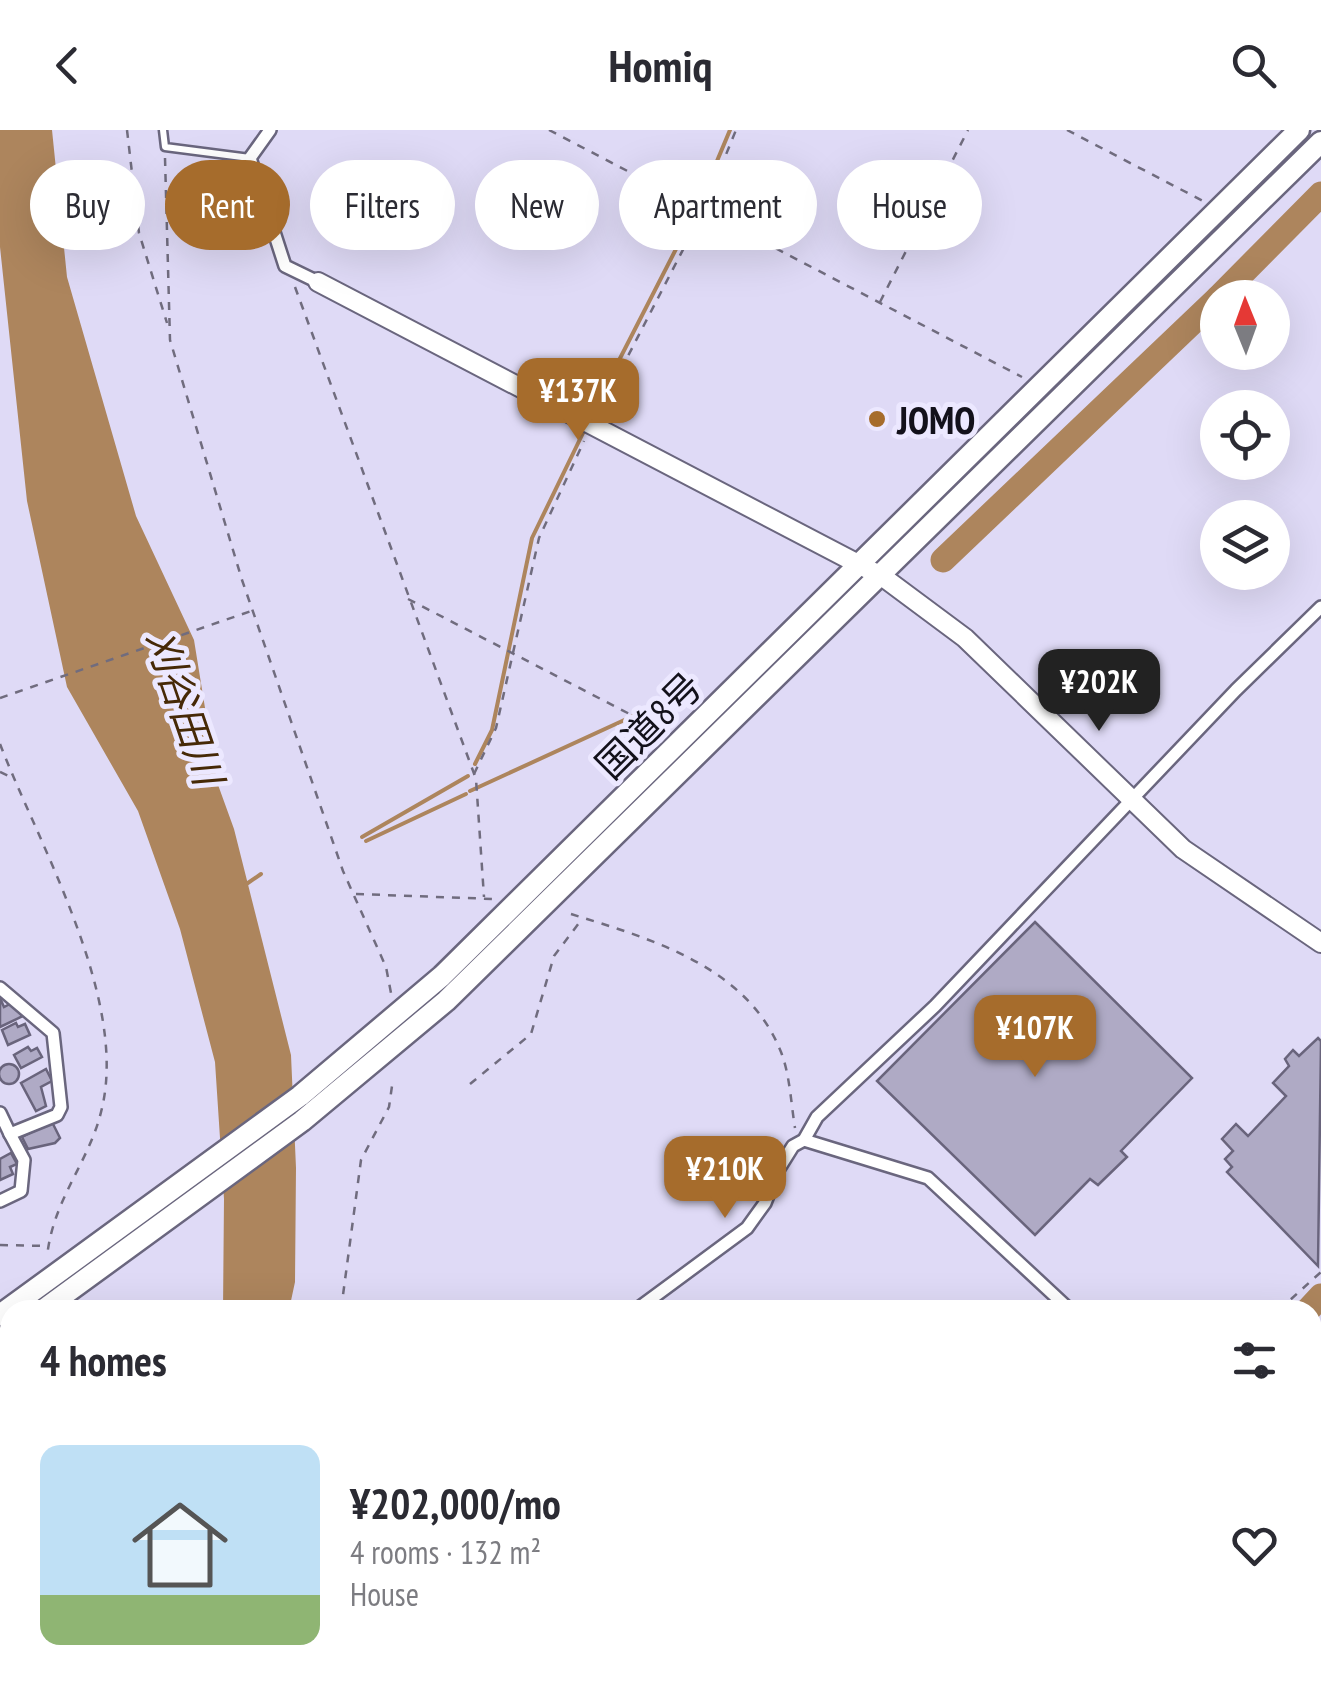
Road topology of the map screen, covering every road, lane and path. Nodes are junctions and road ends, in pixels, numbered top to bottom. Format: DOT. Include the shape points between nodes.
graph roads {
  1 [pos="127,130"];
  2 [pos="163,130"];
  3 [pos="270,130"];
  4 [pos="549,130"];
  5 [pos="736,130"];
  6 [pos="968,130"];
  7 [pos="1067,130"];
  8 [pos="1299,130"];
  9 [pos="1321,142"];
  10 [pos="165,148"];
  11 [pos="250,158"];
  12 [pos="724,160"];
  13 [pos="619,167"];
  14 [pos="1216,210"];
  15 [pos="684,250"];
  16 [pos="779,250"];
  17 [pos="285,266"];
  18 [pos="318,282"];
  19 [pos="880,303"];
  20 [pos="168,326"];
  21 [pos="1039,388"];
  22 [pos="593,424"];
  23 [pos="859,564"];
  24 [pos="883,577"];
  25 [pos="406,599"];
  26 [pos="1321,607"];
  27 [pos="256,610"];
  28 [pos="516,655"];
  29 [pos="0,698"];
  30 [pos="629,737"];
  31 [pos="0,744"];
  32 [pos="0,772"];
  33 [pos="13,777"];
  34 [pos="475,777"];
  35 [pos="1133,801"];
  36 [pos="355,894"];
  37 [pos="484,898"];
  38 [pos="494,899"];
  39 [pos="571,914"];
  40 [pos="583,918"];
  41 [pos="1321,944"];
  42 [pos="0,988"];
  43 [pos="391,993"];
  44 [pos="394,1079"];
  45 [pos="470,1084"];
  46 [pos="0,1113"];
  47 [pos="10,1134"];
  48 [pos="804,1140"];
  49 [pos="0,1201"];
  50 [pos="0,1245"];
  51 [pos="48,1247"];
  52 [pos="46,1265"];
  53 [pos="1321,1272"];
  54 [pos="21,1300"];
  55 [pos="57,1300"];
  56 [pos="342,1300"];
  57 [pos="650,1300"];
  58 [pos="1059,1300"];
  59 [pos="1291,1300"];
  1 -- 20 [label="path" via="138,233"];
  2 -- 10 [label="lane"];
  3 -- 11 [label="street"];
  4 -- 13 [label="path"];
  5 -- 12 [label="path"];
  6 -- 19 [label="path"];
  7 -- 14 [label="path"];
  8 -- 14 [label="highway, 国道8号"];
  9 -- 24 [label="highway, 国道8号"];
  10 -- 11 [label="lane"];
  10 -- 20 [label="path"];
  11 -- 17 [label="street"];
  14 -- 21 [label="highway, 国道8号"];
  15 -- 22 [label="path"];
  16 -- 19 [label="path"];
  17 -- 18 [label="street"];
  17 -- 25 [label="path"];
  18 -- 22 [label="street"];
  19 -- 21 [label="path"];
  20 -- 27 [label="path"];
  21 -- 23 [label="highway, 国道8号"];
  22 -- 23 [label="street"];
  22 -- 28 [label="path" via="539,538"];
  23 -- 24 [label="street"];
  23 -- 54 [label="highway, 国道8号" via="524,897 351,1056"];
  24 -- 35 [label="street" via="965,638"];
  24 -- 55 [label="highway, 国道8号" via="503,948 352,1082"];
  25 -- 28 [label="path"];
  25 -- 34 [label="path"];
  26 -- 35 [label="street"];
  27 -- 29 [label="path"];
  27 -- 36 [label="path"];
  28 -- 30 [label="path" via="645,722 647,728"];
  28 -- 34 [label="path"];
  31 -- 33 [label="path"];
  32 -- 33 [label="path"];
  33 -- 51 [label="path" via="81,939 100,1012 104,1062 103,1107 60,1200"];
  34 -- 37 [label="path"];
  35 -- 41 [label="street" via="1183,849"];
  35 -- 48 [label="street" via="817,1117"];
  36 -- 37 [label="path"];
  36 -- 43 [label="path"];
  37 -- 38 [label="path"];
  39 -- 40 [label="path"];
  40 -- 45 [label="path" via="554,956 531,1034"];
  40 -- 48 [label="path" via="684,954 755,1008 783,1056 795,1128"];
  42 -- 47 [label="street" via="53,1033 61,1107 57,1115"];
  44 -- 56 [label="path" via="389,1107 361,1160"];
  46 -- 47 [label="street"];
  47 -- 49 [label="street" via="24,1160 21,1190"];
  48 -- 57 [label="street" via="785,1158 747,1228"];
  48 -- 58 [label="street" via="928,1178"];
  50 -- 51 [label="path"];
  51 -- 52 [label="path"];
  53 -- 59 [label="path"];
}
